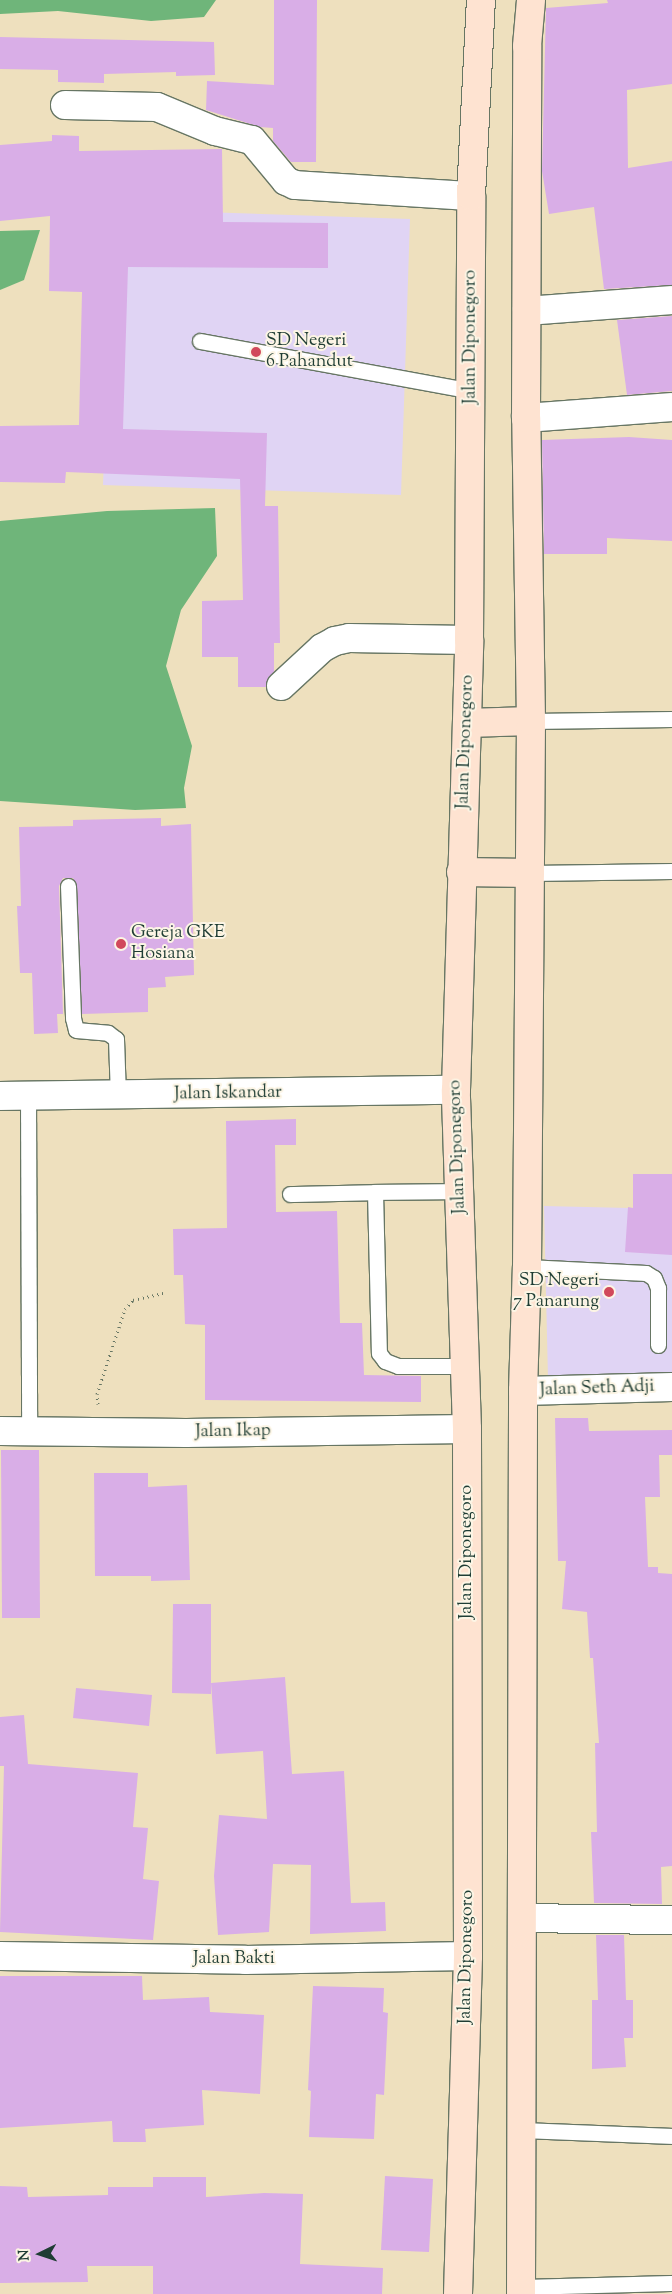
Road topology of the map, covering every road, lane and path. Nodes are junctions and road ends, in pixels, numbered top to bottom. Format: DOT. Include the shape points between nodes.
graph roads {
  1 [pos="481,0"];
  2 [pos="531,0"];
  3 [pos="65,105"];
  4 [pos="471,196"];
  5 [pos="672,300"];
  6 [pos="528,311"];
  7 [pos="200,341"];
  8 [pos="472,391"];
  9 [pos="672,407"];
  10 [pos="526,418"];
  11 [pos="469,640"];
  12 [pos="281,686"];
  13 [pos="672,719"];
  14 [pos="531,720"];
  15 [pos="467,722"];
  16 [pos="672,871"];
  17 [pos="461,872"];
  18 [pos="530,873"];
  19 [pos="68,886"];
  20 [pos="456,1090"];
  21 [pos="118,1095"];
  22 [pos="0,1096"];
  23 [pos="28,1096"];
  24 [pos="459,1191"];
  25 [pos="375,1192"];
  26 [pos="290,1194"];
  27 [pos="527,1267"];
  28 [pos="163,1293"];
  29 [pos="658,1345"];
  30 [pos="464,1366"];
  31 [pos="672,1387"];
  32 [pos="523,1391"];
  33 [pos="467,1428"];
  34 [pos="0,1431"];
  35 [pos="29,1431"];
  36 [pos="98,1432"];
  37 [pos="522,1918"];
  38 [pos="672,1920"];
  39 [pos="0,1956"];
  40 [pos="468,1956"];
  41 [pos="523,2130"];
  42 [pos="672,2136"];
  43 [pos="672,2283"];
  44 [pos="521,2290"];
  45 [pos="458,2294"];
  1 -- 4 [label="main road, Jalan Diponegoro"];
  2 -- 6 [label="main road" via="527,46"];
  3 -- 4 [label="street" via="157,107 215,131 252,140 286,181 295,185"];
  4 -- 8 [label="main road, Jalan Diponegoro"];
  5 -- 6 [label="street"];
  6 -- 10 [label="main road"];
  7 -- 8 [label="lane"];
  8 -- 11 [label="main road, Jalan Diponegoro"];
  9 -- 10 [label="street"];
  10 -- 14 [label="main road"];
  11 -- 12 [label="street" via="349,638 335,641 322,648"];
  11 -- 15 [label="main road, Jalan Diponegoro"];
  13 -- 14 [label="lane"];
  14 -- 15 [label="main road"];
  14 -- 18 [label="main road"];
  15 -- 17 [label="main road, Jalan Diponegoro"];
  16 -- 18 [label="lane"];
  17 -- 18 [label="main road"];
  17 -- 20 [label="main road, Jalan Diponegoro"];
  18 -- 27 [label="main road"];
  19 -- 21 [label="lane" via="74,1024 82,1032 108,1033 116,1039"];
  20 -- 21 [label="street, Jalan Iskandar"];
  20 -- 24 [label="main road, Jalan Diponegoro"];
  21 -- 23 [label="street, Jalan Iskandar"];
  22 -- 23 [label="street, Jalan Iskandar"];
  23 -- 35 [label="lane"];
  24 -- 25 [label="lane"];
  24 -- 30 [label="main road, Jalan Diponegoro"];
  25 -- 26 [label="lane"];
  25 -- 30 [label="lane" via="379,1353 386,1362 398,1366"];
  27 -- 29 [label="lane" via="646,1273 654,1278 658,1288"];
  27 -- 32 [label="main road"];
  28 -- 36 [label="path" via="134,1300 125,1310 97,1394"];
  30 -- 33 [label="main road, Jalan Diponegoro"];
  31 -- 32 [label="street, Jalan Seth Adji"];
  32 -- 37 [label="main road"];
  33 -- 36 [label="street, Jalan Ikap"];
  33 -- 40 [label="main road, Jalan Diponegoro"];
  34 -- 35 [label="street, Jalan Ikap"];
  35 -- 36 [label="street, Jalan Ikap"];
  37 -- 38 [label="street"];
  37 -- 41 [label="main road"];
  39 -- 40 [label="street, Jalan Bakti" via="245,1960"];
  40 -- 45 [label="main road, Jalan Diponegoro"];
  41 -- 42 [label="lane"];
  41 -- 44 [label="main road"];
  43 -- 44 [label="lane"];
}
